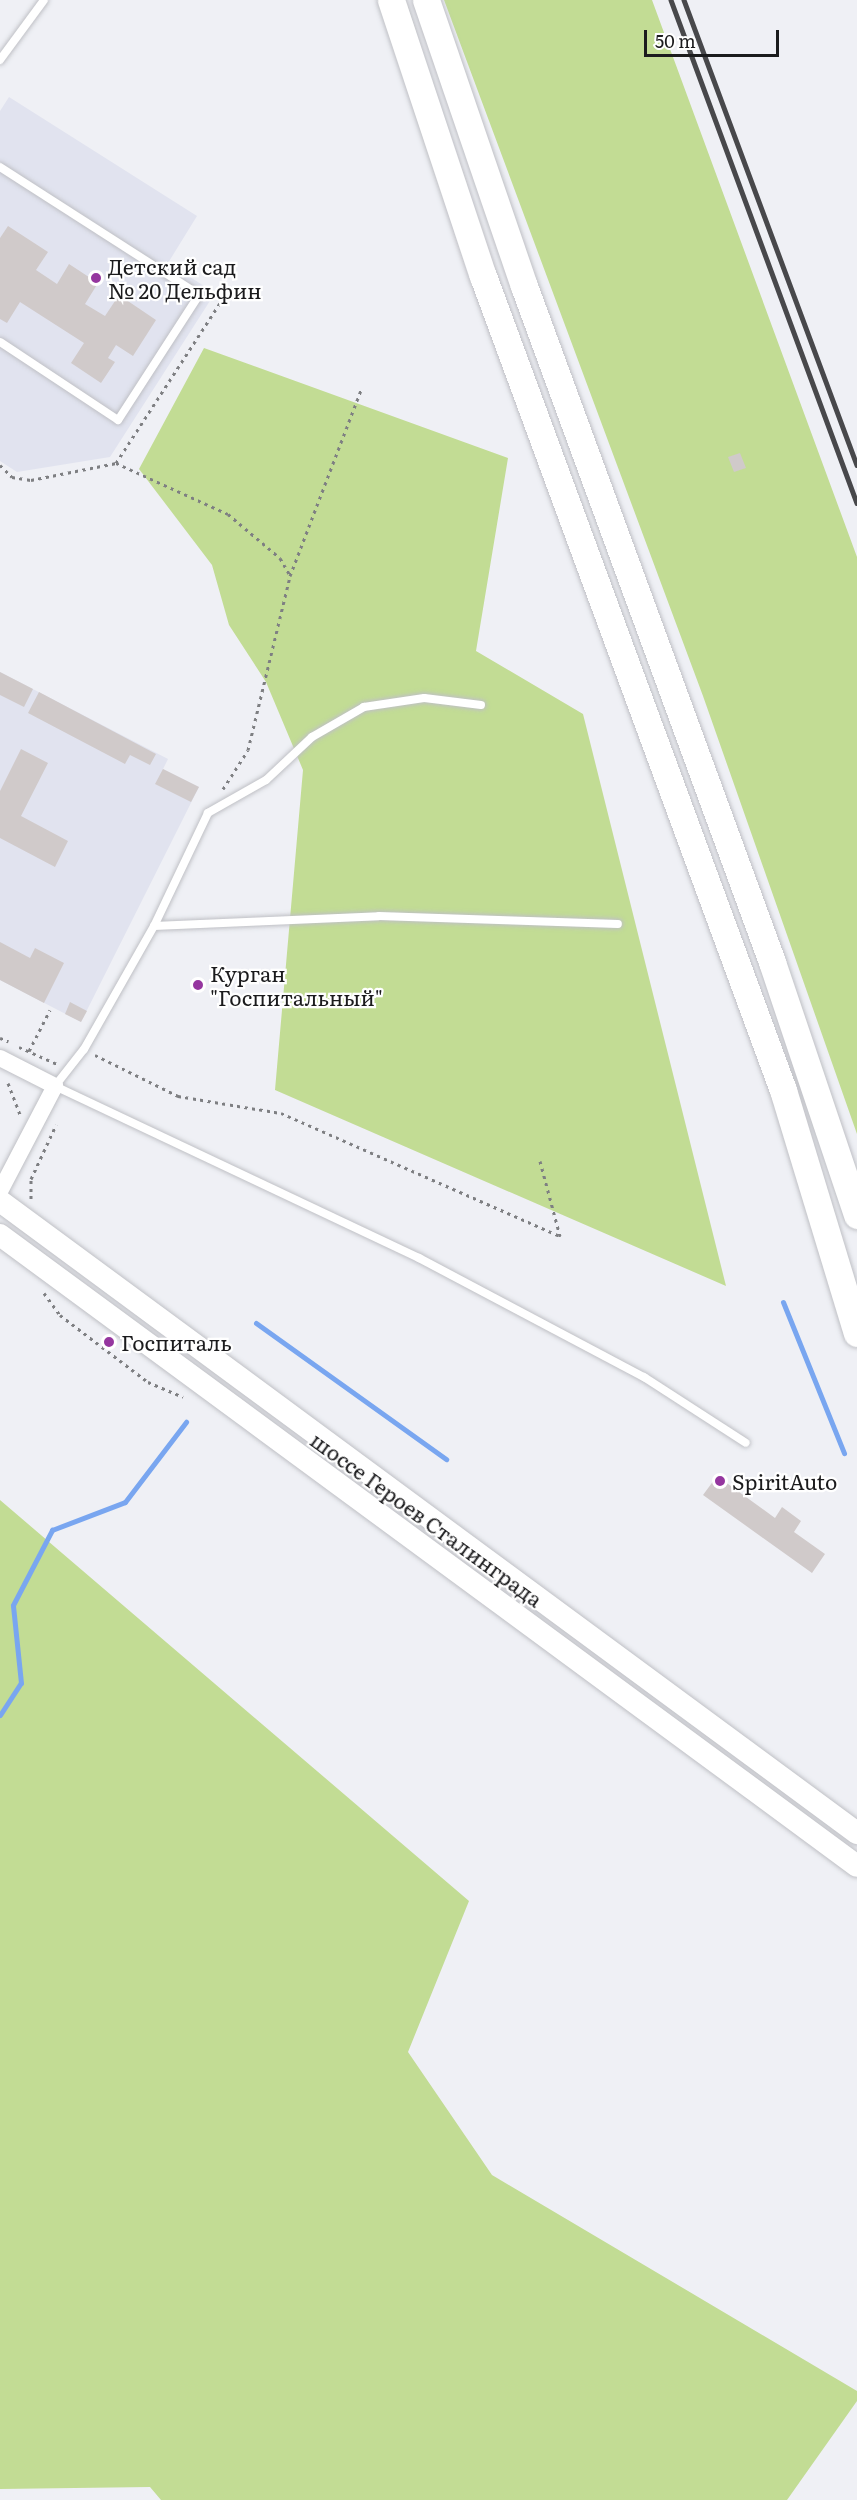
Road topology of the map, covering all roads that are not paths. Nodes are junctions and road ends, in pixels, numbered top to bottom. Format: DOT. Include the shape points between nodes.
graph roads {
  1 [pos="44,0"];
  2 [pos="390,0"];
  3 [pos="426,0"];
  4 [pos="0,60"];
  5 [pos="0,167"];
  6 [pos="0,342"];
  7 [pos="481,705"];
  8 [pos="618,924"];
  9 [pos="154,926"];
  10 [pos="0,1059"];
  11 [pos="56,1086"];
  12 [pos="0,1191"];
  13 [pos="0,1201"];
  14 [pos="857,1215"];
  15 [pos="0,1235"];
  16 [pos="857,1333"];
  17 [pos="746,1443"];
  18 [pos="857,1833"];
  19 [pos="857,1866"];
  1 -- 4 [label="lane"];
  2 -- 16 [label="highway" via="483,276 783,1090"];
  3 -- 14 [label="highway" via="524,286 772,962"];
  5 -- 6 [label="lane" via="199,296 118,420"];
  7 -- 9 [label="lane" via="424,698 364,707 312,737 266,780 208,813"];
  8 -- 9 [label="lane" via="379,916"];
  9 -- 11 [label="lane" via="84,1049"];
  10 -- 11 [label="street"];
  11 -- 12 [label="street"];
  11 -- 17 [label="lane" via="419,1258 644,1377"];
  13 -- 18 [label="main road, шоссе Героев Сталинграда"];
  15 -- 19 [label="main road, шоссе Героев Сталинграда"];
}
